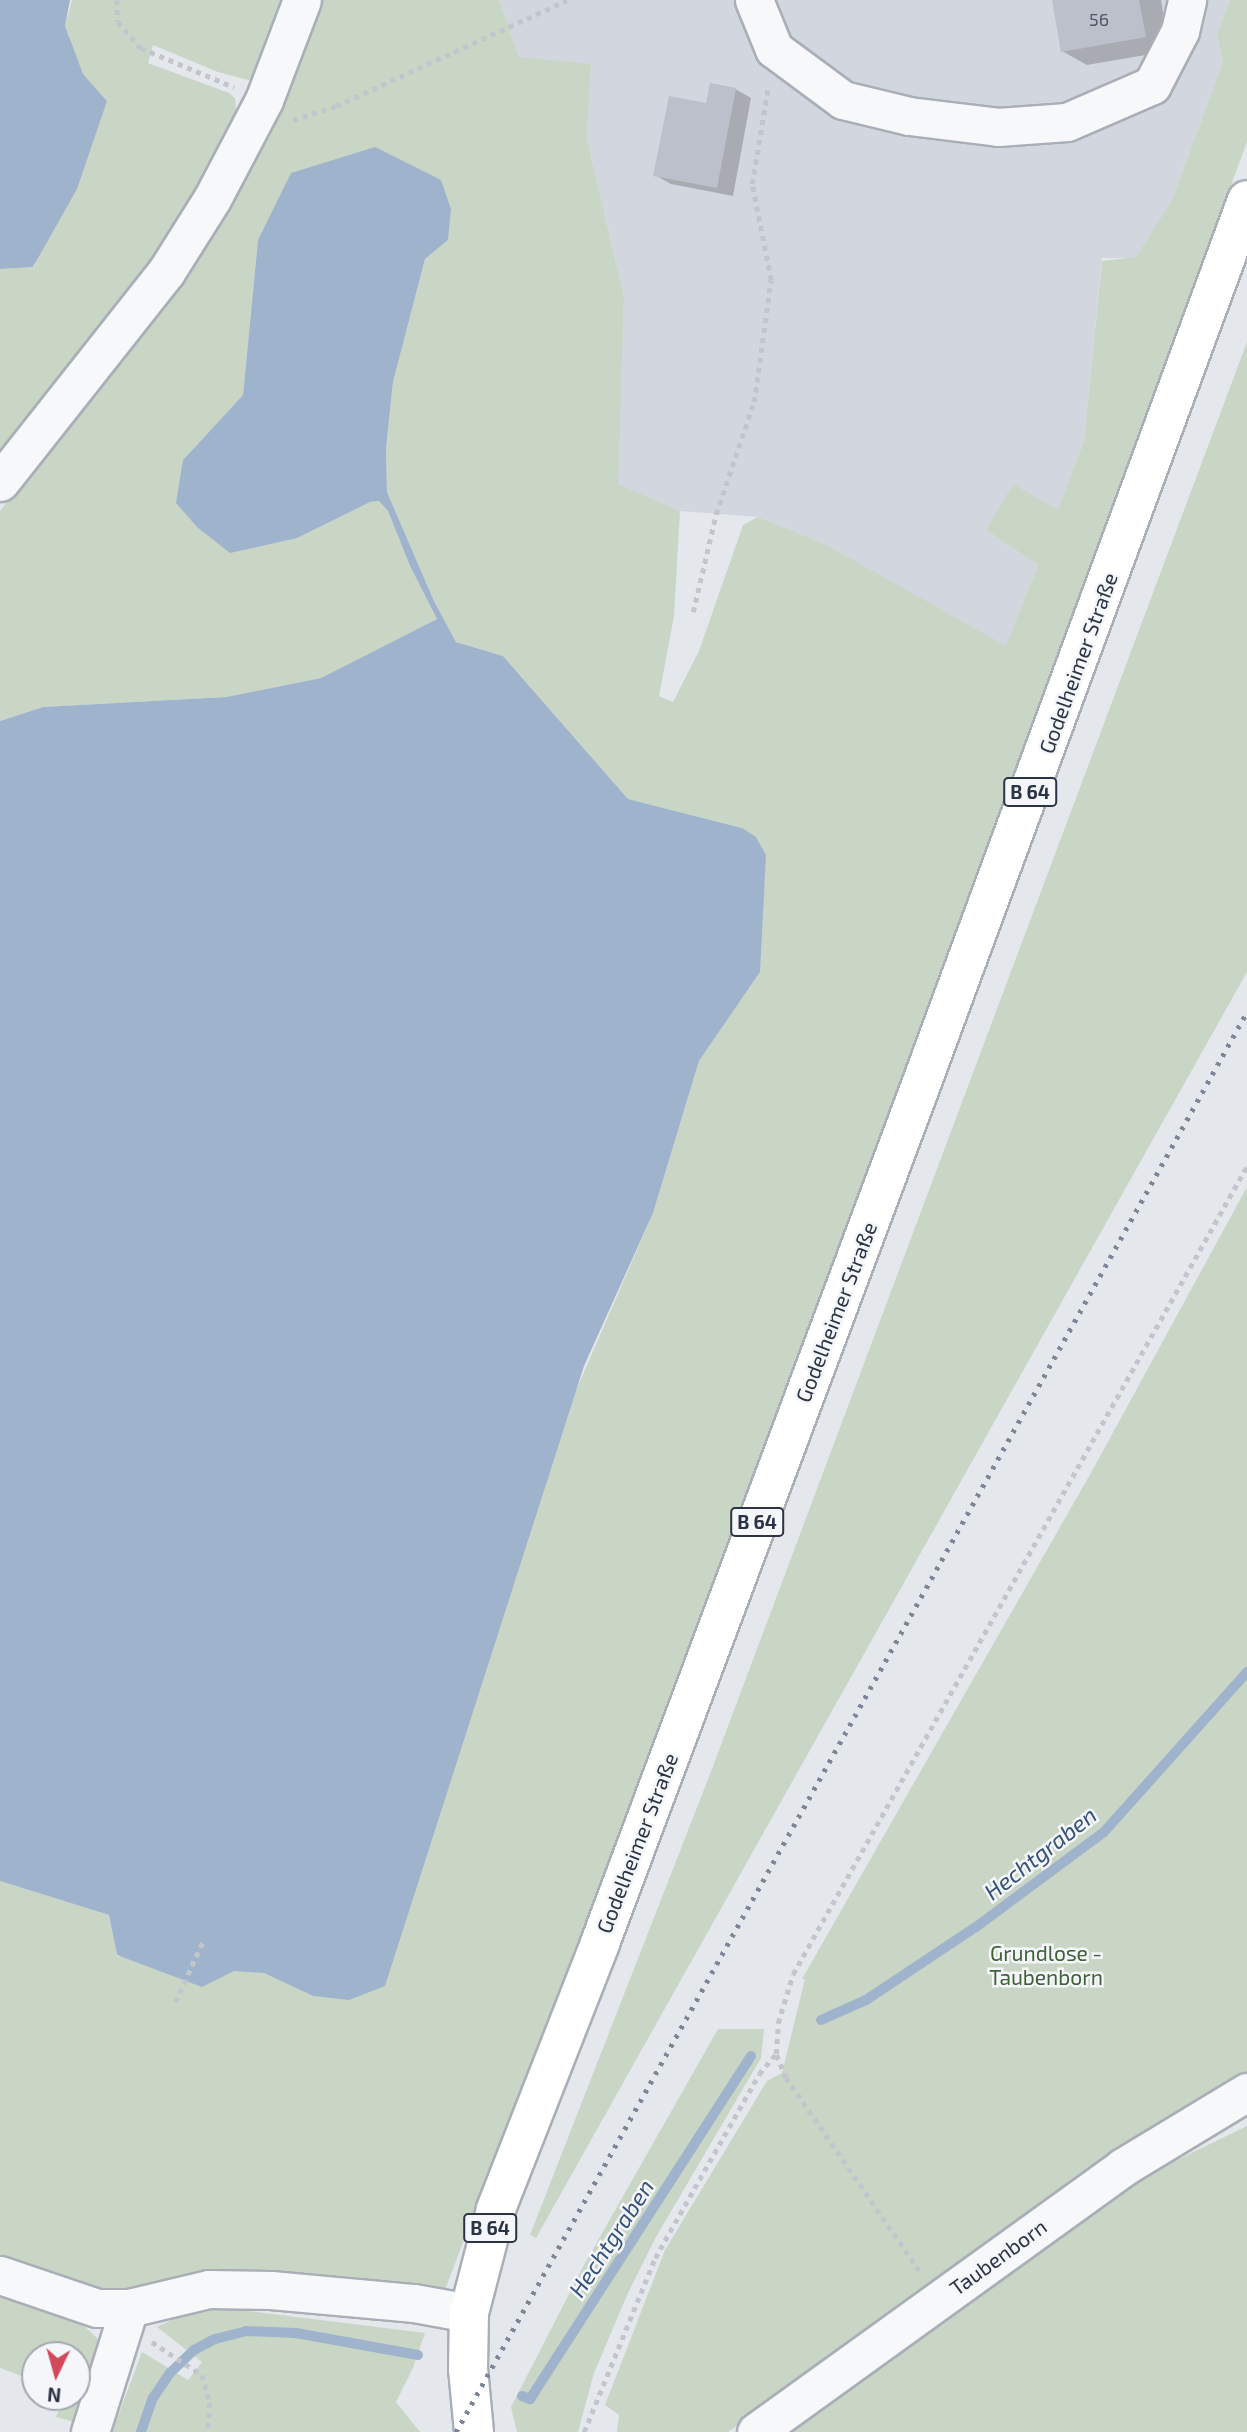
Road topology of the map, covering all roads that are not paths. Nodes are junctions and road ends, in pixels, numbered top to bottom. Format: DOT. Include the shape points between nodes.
graph roads {
  1 [pos="302,0"];
  2 [pos="754,0"];
  3 [pos="1187,0"];
  4 [pos="1247,200"];
  5 [pos="0,482"];
  6 [pos="1247,2092"];
  7 [pos="0,2275"];
  8 [pos="129,2308"];
  9 [pos="469,2313"];
  10 [pos="90,2432"];
  11 [pos="474,2432"];
  12 [pos="756,2432"];
  1 -- 5 [label="lane" via="256,115 212,199 166,272"];
  2 -- 3 [label="lane" via="774,49 843,100 998,127 1067,121 1152,85 1180,31"];
  4 -- 9 [label="main road, Godelheimer Straße / B 64" via="828,1335 496,2209"];
  6 -- 12 [label="lane, Taubenborn" via="1123,2167"];
  7 -- 8 [label="lane" via="97,2308"];
  8 -- 9 [label="lane" via="209,2289 362,2298"];
  8 -- 10 [label="lane"];
  9 -- 11 [label="main road, Godelheimer Straße / B 64"];
}
